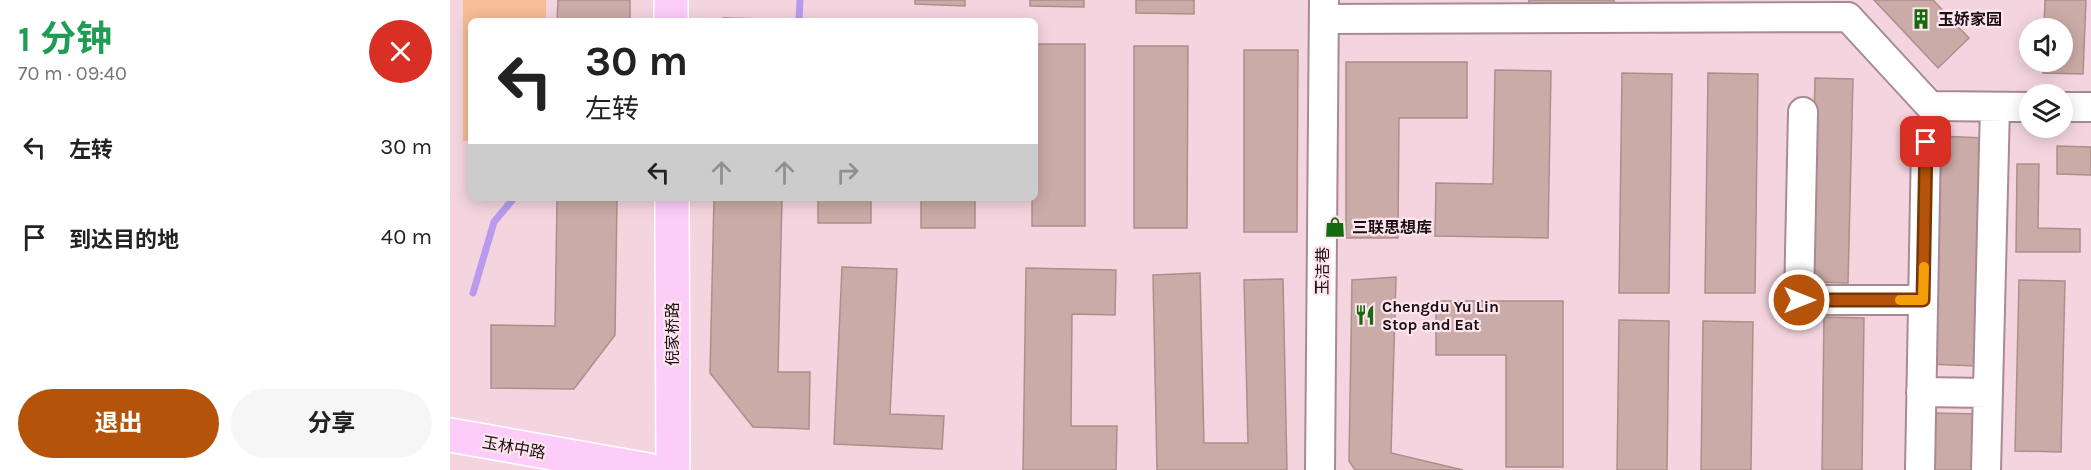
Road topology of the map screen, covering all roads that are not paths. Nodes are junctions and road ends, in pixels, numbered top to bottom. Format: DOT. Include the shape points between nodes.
graph roads {
  1 [pos="671,0"];
  2 [pos="1324,9"];
  3 [pos="671,18"];
  4 [pos="1995,106"];
  5 [pos="2019,107"];
  6 [pos="2073,107"];
  7 [pos="2091,107"];
  8 [pos="1803,112"];
  9 [pos="1926,142"];
  10 [pos="672,201"];
  11 [pos="1923,300"];
  12 [pos="1921,392"];
  13 [pos="1988,393"];
  14 [pos="450,435"];
  15 [pos="648,470"];
  16 [pos="673,470"];
  17 [pos="1320,470"];
  18 [pos="1920,470"];
  19 [pos="1986,470"];
  1 -- 3 [label="main road"];
  2 -- 4 [label="street" via="1848,17 1930,106"];
  2 -- 17 [label="street, 玉洁巷"];
  4 -- 5 [label="street"];
  4 -- 13 [label="street"];
  6 -- 7 [label="street"];
  8 -- 11 [label="street" via="1799,300"];
  9 -- 11 [label="street"];
  10 -- 16 [label="main road, 倪家桥路"];
  11 -- 12 [label="street"];
  12 -- 13 [label="street"];
  12 -- 18 [label="street"];
  13 -- 19 [label="street"];
  14 -- 15 [label="main road, 玉林中路"];
}
